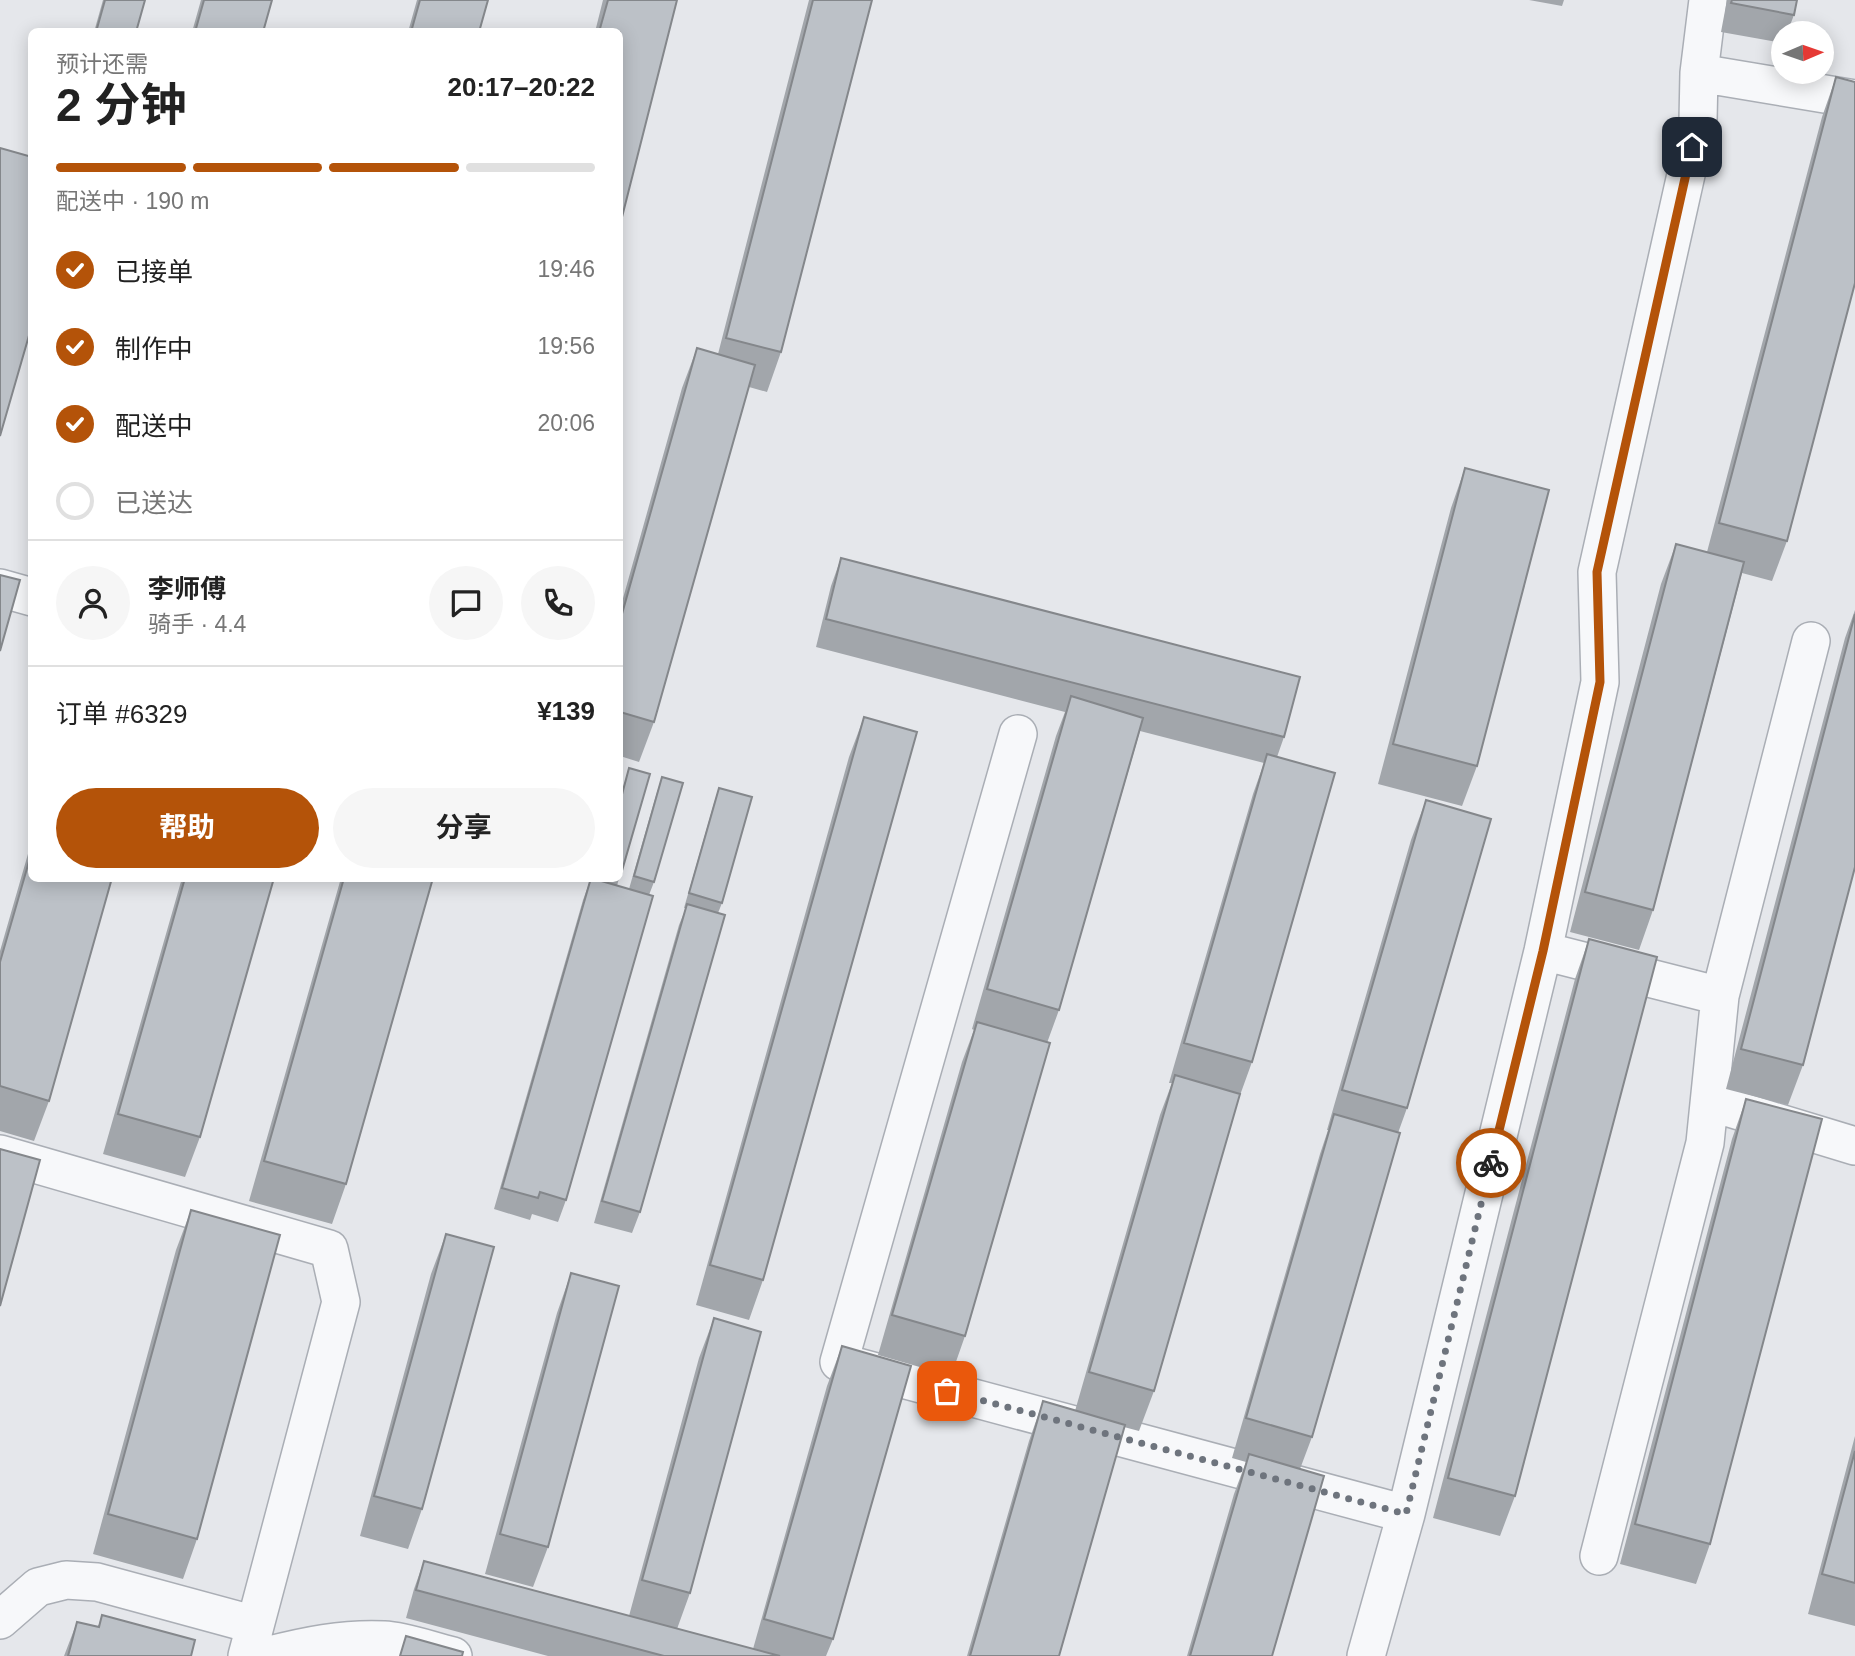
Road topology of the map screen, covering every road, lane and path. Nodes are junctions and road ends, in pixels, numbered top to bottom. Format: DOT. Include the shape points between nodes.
graph roads {
  1 [pos="1708,0"];
  2 [pos="1699,73"];
  3 [pos="1855,99"];
  4 [pos="0,588"];
  5 [pos="28,596"];
  6 [pos="1811,641"];
  7 [pos="1018,734"];
  8 [pos="1543,951"];
  9 [pos="1720,996"];
  10 [pos="1710,1102"];
  11 [pos="1855,1146"];
  12 [pos="0,1154"];
  13 [pos="1406,1514"];
  14 [pos="1599,1556"];
  15 [pos="0,1620"];
  16 [pos="256,1646"];
  17 [pos="453,1656"];
  18 [pos="1366,1656"];
  1 -- 2 [label="street"];
  2 -- 3 [label="street"];
  2 -- 8 [label="street" via="1698,121 1597,572 1600,682"];
  4 -- 5 [label="street"];
  6 -- 9 [label="street"];
  7 -- 13 [label="street" via="839,1362"];
  8 -- 9 [label="street"];
  8 -- 13 [label="street"];
  9 -- 10 [label="street"];
  10 -- 11 [label="street"];
  10 -- 14 [label="street" via="1705,1143"];
  12 -- 16 [label="street" via="329,1249 341,1302"];
  13 -- 18 [label="street"];
  15 -- 16 [label="street" via="38,1587 66,1580 97,1582"];
  16 -- 17 [label="street" via="386,1640"];
}
